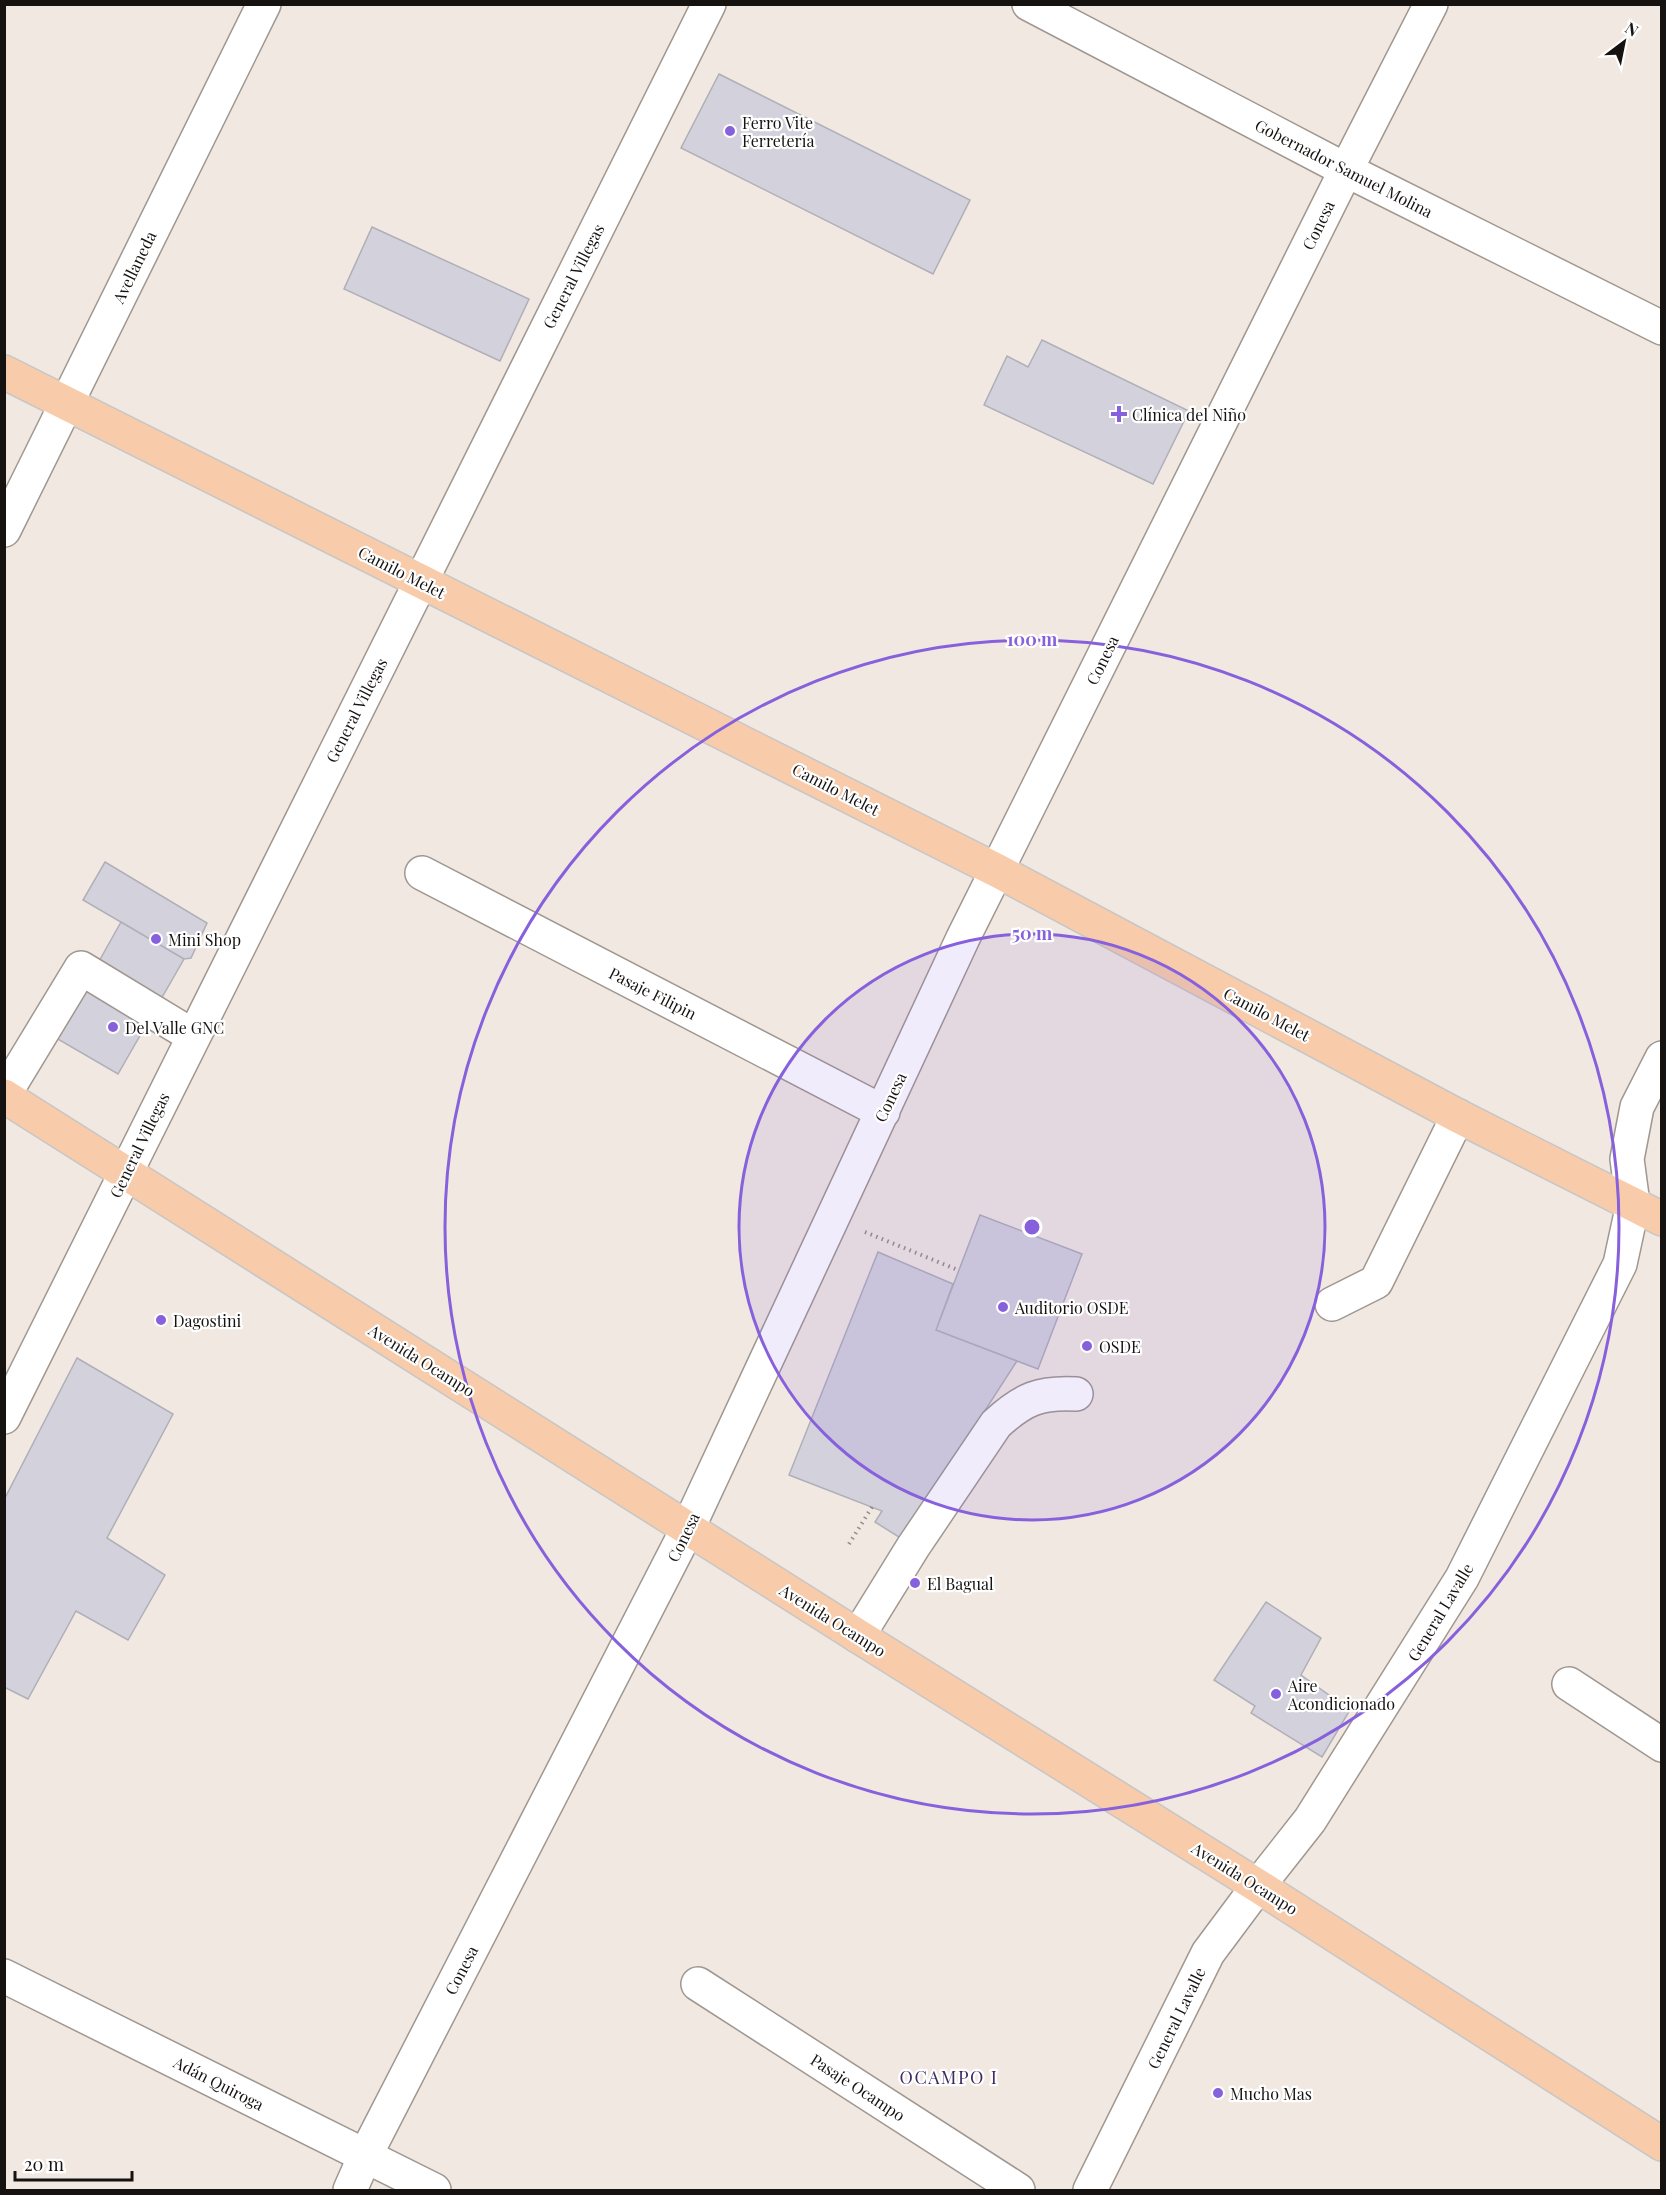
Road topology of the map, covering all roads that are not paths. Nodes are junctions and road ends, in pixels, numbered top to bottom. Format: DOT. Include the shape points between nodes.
graph roads {
  1 [pos="264,4"];
  2 [pos="709,4"];
  3 [pos="1431,4"];
  4 [pos="1051,9"];
  5 [pos="1346,170"];
  6 [pos="1662,328"];
  7 [pos="4,372"];
  8 [pos="68,403"];
  9 [pos="4,530"];
  10 [pos="421,581"];
  11 [pos="998,871"];
  12 [pos="422,873"];
  13 [pos="193,1036"];
  14 [pos="1662,1058"];
  15 [pos="4,1095"];
  16 [pos="883,1112"];
  17 [pos="1458,1116"];
  18 [pos="125,1172"];
  19 [pos="1633,1204"];
  20 [pos="1662,1219"];
  21 [pos="1332,1304"];
  22 [pos="1076,1394"];
  23 [pos="4,1417"];
  24 [pos="688,1528"];
  25 [pos="858,1636"];
  26 [pos="1569,1684"];
  27 [pos="1662,1744"];
  28 [pos="1258,1886"];
  29 [pos="4,1976"];
  30 [pos="698,1984"];
  31 [pos="1662,2144"];
  32 [pos="365,2156"];
  33 [pos="350,2190"];
  34 [pos="434,2190"];
  35 [pos="1018,2190"];
  36 [pos="1090,2190"];
  1 -- 8 [label="street, Avellaneda"];
  2 -- 10 [label="street, General Villegas"];
  3 -- 5 [label="street, Conesa"];
  4 -- 5 [label="street, Gobernador Samuel Molina"];
  5 -- 6 [label="street, Gobernador Samuel Molina"];
  5 -- 11 [label="street, Conesa"];
  7 -- 8 [label="main road, Camilo Melet"];
  8 -- 9 [label="street, Avellaneda"];
  8 -- 10 [label="main road, Camilo Melet"];
  10 -- 11 [label="main road, Camilo Melet"];
  10 -- 13 [label="street, General Villegas"];
  11 -- 16 [label="street, Conesa"];
  11 -- 17 [label="main road, Camilo Melet"];
  12 -- 16 [label="street, Pasaje Filipin"];
  13 -- 15 [label="street" via="81,968"];
  13 -- 18 [label="street, General Villegas"];
  14 -- 19 [label="street, General Lavalle" via="1637,1107 1627,1159"];
  15 -- 18 [label="main road, Avenida Ocampo"];
  16 -- 24 [label="street, Conesa"];
  17 -- 19 [label="main road, Camilo Melet"];
  17 -- 21 [label="street" via="1376,1282"];
  18 -- 23 [label="street, General Villegas"];
  18 -- 24 [label="main road, Avenida Ocampo"];
  19 -- 20 [label="main road, Camilo Melet"];
  19 -- 28 [label="street, General Lavalle" via="1620,1264 1462,1578 1310,1820"];
  22 -- 25 [label="street" via="1037,1396 1014,1407 996,1424"];
  24 -- 25 [label="main road, Avenida Ocampo"];
  24 -- 32 [label="street, Conesa"];
  25 -- 28 [label="main road, Avenida Ocampo"];
  26 -- 27 [label="street"];
  28 -- 31 [label="main road, Avenida Ocampo"];
  28 -- 36 [label="street, General Lavalle" via="1208,1953"];
  29 -- 32 [label="street, Adán Quiroga"];
  30 -- 35 [label="street, Pasaje Ocampo"];
  32 -- 33 [label="street, Conesa"];
  32 -- 34 [label="street, Adán Quiroga"];
}
